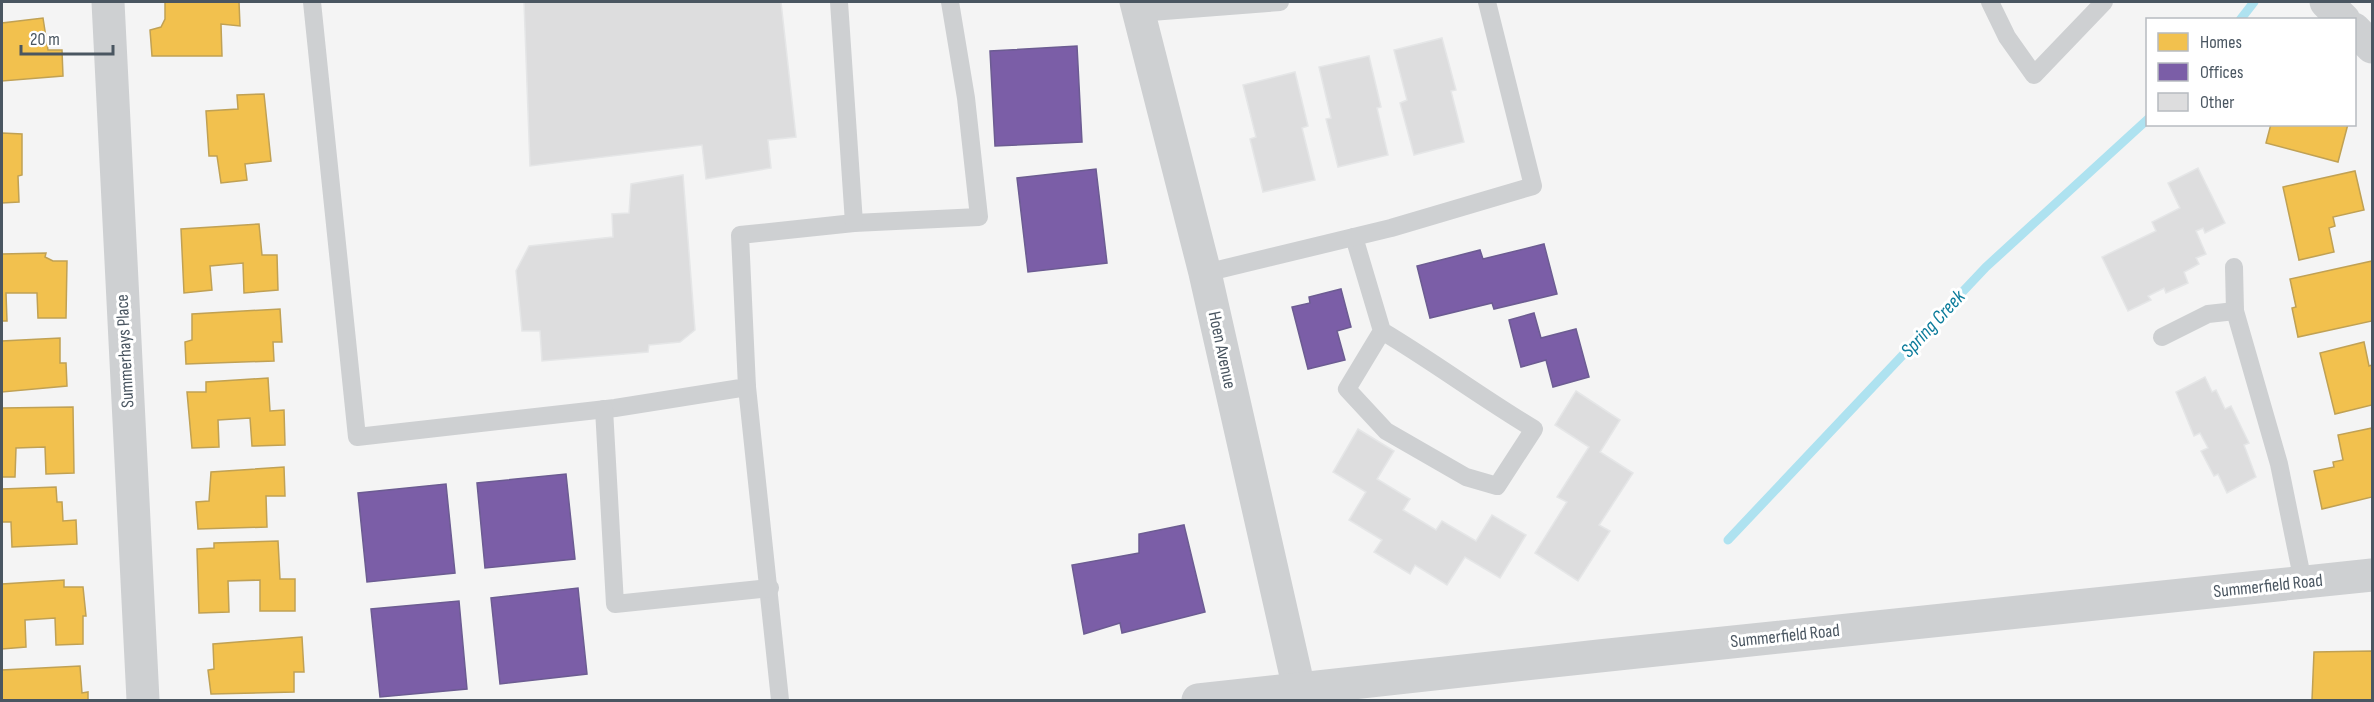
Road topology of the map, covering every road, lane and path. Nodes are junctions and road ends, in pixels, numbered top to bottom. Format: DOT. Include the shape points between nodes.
graph roads {
  1 [pos="108,2"];
  2 [pos="312,2"];
  3 [pos="839,2"];
  4 [pos="950,2"];
  5 [pos="1280,2"];
  6 [pos="1487,2"];
  7 [pos="1990,2"];
  8 [pos="2104,2"];
  9 [pos="2326,2"];
  10 [pos="1137,7"];
  11 [pos="2342,18"];
  12 [pos="2356,30"];
  13 [pos="2373,47"];
  14 [pos="854,223"];
  15 [pos="1354,237"];
  16 [pos="2234,267"];
  17 [pos="1205,273"];
  18 [pos="2235,311"];
  19 [pos="1382,331"];
  20 [pos="2162,337"];
  21 [pos="747,387"];
  22 [pos="604,409"];
  23 [pos="2373,575"];
  24 [pos="2303,582"];
  25 [pos="770,588"];
  26 [pos="1300,695"];
  27 [pos="143,700"];
  28 [pos="780,700"];
  29 [pos="1198,700"];
  1 -- 27 [label="street, Summerhays Place"];
  2 -- 22 [label="lane" via="357,437"];
  3 -- 14 [label="lane"];
  4 -- 14 [label="lane" via="966,98 979,217"];
  5 -- 10 [label="lane"];
  6 -- 15 [label="lane" via="1533,186"];
  7 -- 8 [label="lane" via="2007,38 2034,75"];
  9 -- 11 [label="street"];
  10 -- 17 [label="street, Hoen Avenue"];
  12 -- 13 [label="street"];
  14 -- 21 [label="lane" via="740,235"];
  15 -- 17 [label="lane"];
  15 -- 19 [label="lane"];
  16 -- 18 [label="lane"];
  17 -- 26 [label="street, Hoen Avenue"];
  18 -- 20 [label="lane" via="2208,314"];
  18 -- 24 [label="lane" via="2278,464"];
  19 -- 19 [label="lane" via="1347,389 1386,431 1466,477 1497,486 1534,429"];
  21 -- 22 [label="lane"];
  21 -- 25 [label="lane"];
  22 -- 25 [label="lane" via="615,604"];
  23 -- 24 [label="street, Summerfield Road"];
  24 -- 26 [label="street, Summerfield Road"];
  25 -- 28 [label="lane"];
  26 -- 29 [label="street, Summerfield Road"];
}
